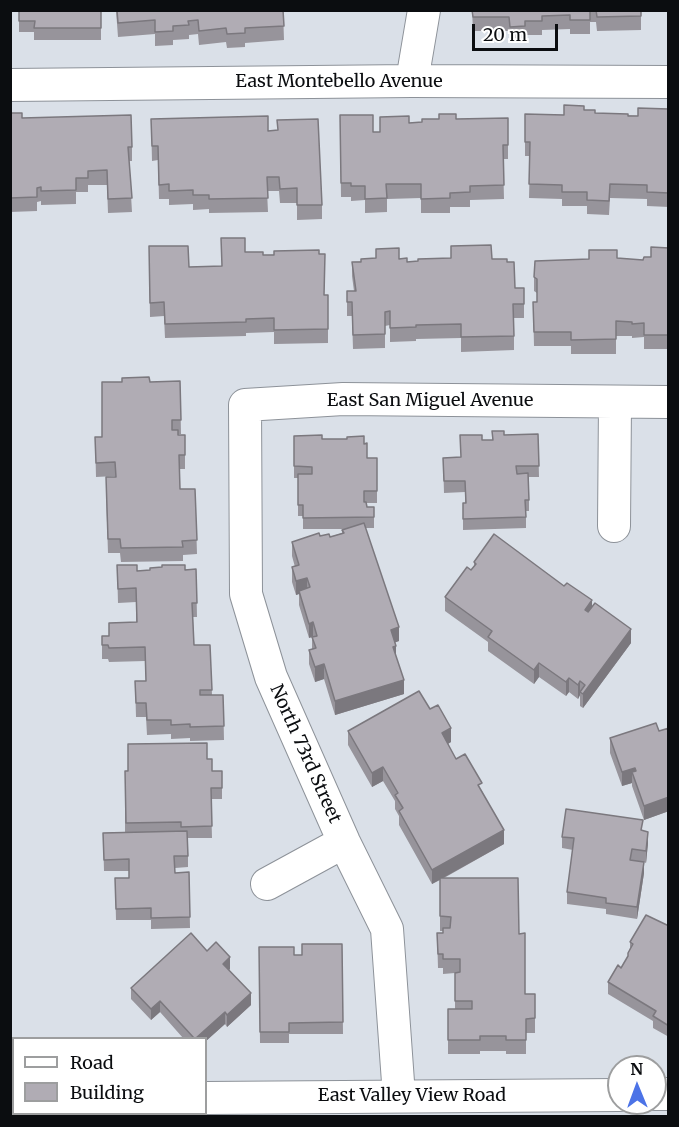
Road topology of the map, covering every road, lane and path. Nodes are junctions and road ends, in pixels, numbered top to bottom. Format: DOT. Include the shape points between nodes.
graph roads {
  1 [pos="424,10"];
  2 [pos="412,81"];
  3 [pos="669,82"];
  4 [pos="10,85"];
  5 [pos="669,402"];
  6 [pos="615,403"];
  7 [pos="245,405"];
  8 [pos="614,526"];
  9 [pos="344,842"];
  10 [pos="267,884"];
  11 [pos="399,1096"];
  12 [pos="607,1096"];
  13 [pos="207,1098"];
  14 [pos="457,1106"];
  1 -- 2 [label="street"];
  2 -- 3 [label="street, East Montebello Avenue"];
  2 -- 4 [label="street, East Montebello Avenue"];
  5 -- 6 [label="street, East San Miguel Avenue"];
  6 -- 7 [label="street, East San Miguel Avenue" via="344,399"];
  6 -- 8 [label="street"];
  7 -- 9 [label="street, North 73rd Street" via="246,594 271,677"];
  9 -- 10 [label="street"];
  9 -- 11 [label="street, North 73rd Street" via="387,929"];
  11 -- 13 [label="street, East Valley View Road"];
  11 -- 14 [label="street, East Valley View Road"];
  12 -- 14 [label="street, East Valley View Road"];
}
